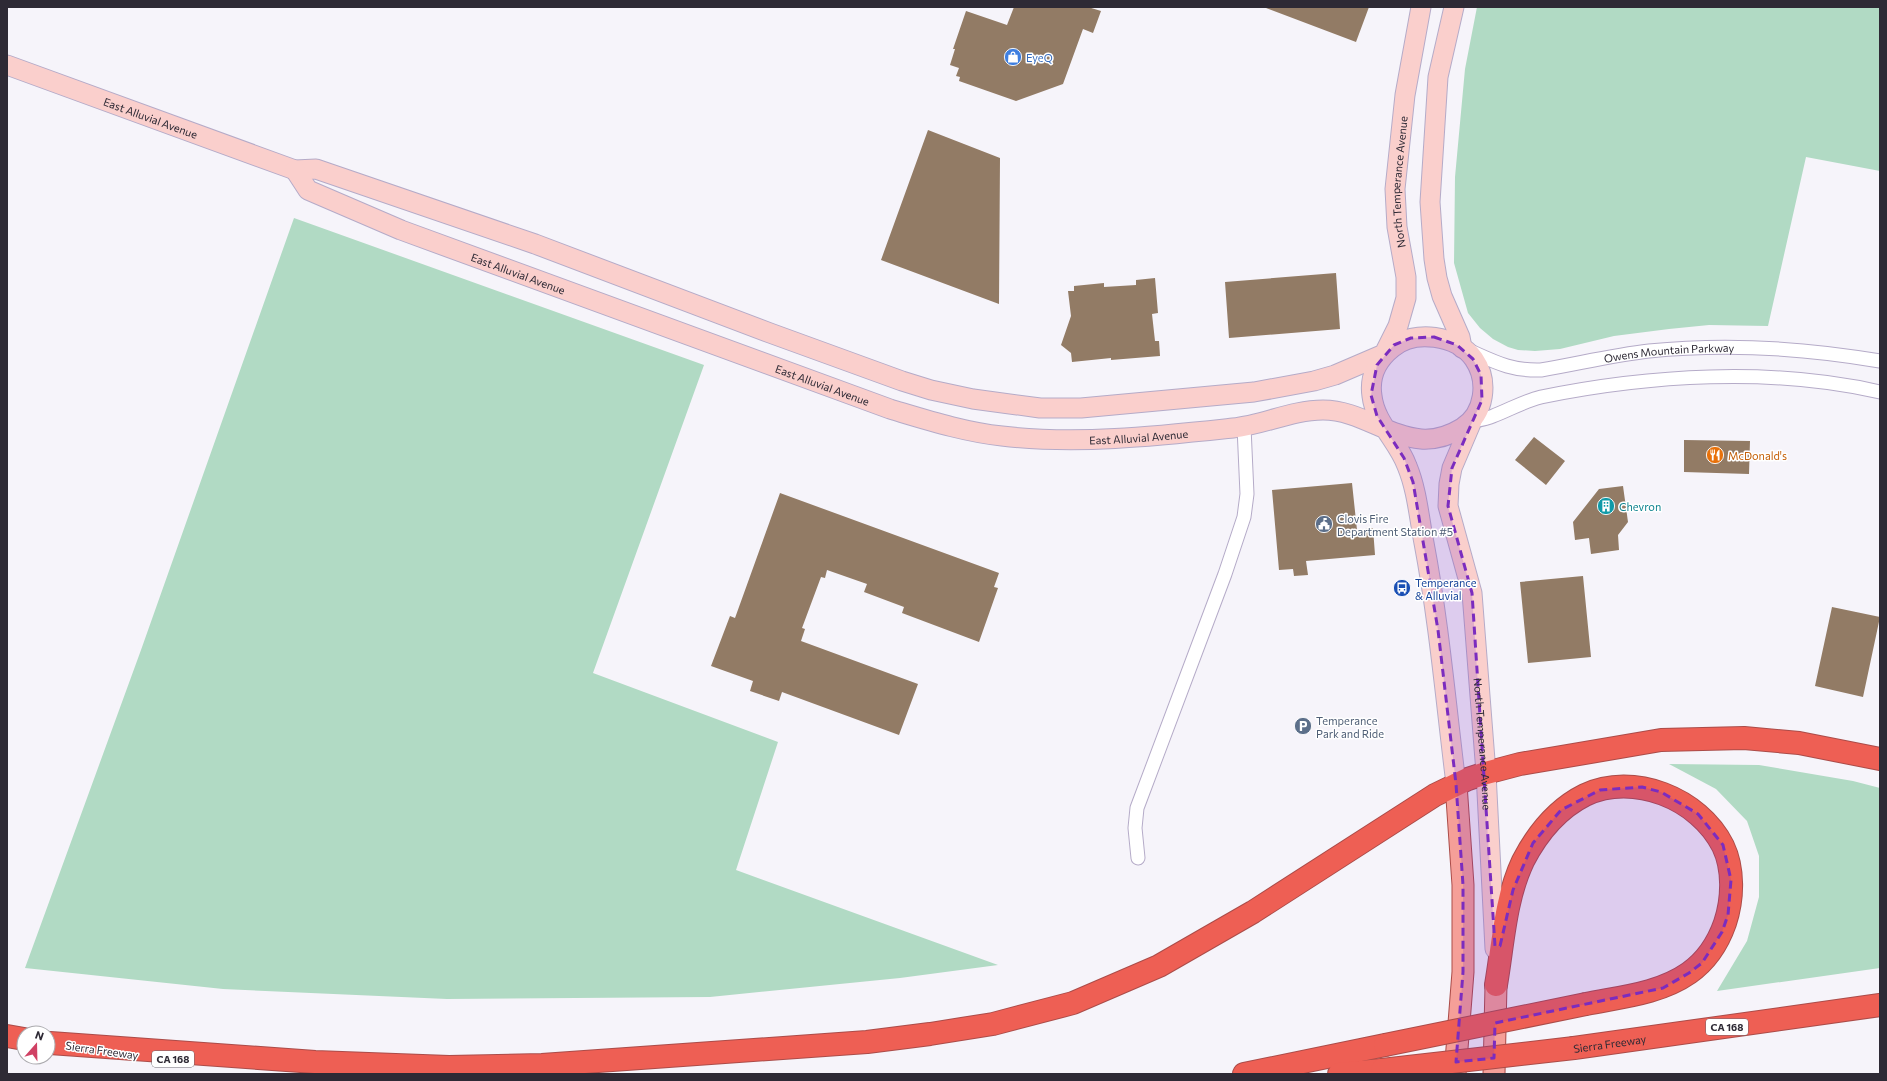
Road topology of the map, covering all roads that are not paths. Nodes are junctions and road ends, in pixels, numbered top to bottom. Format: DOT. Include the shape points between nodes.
graph roads {
  1 [pos="1421,7"];
  2 [pos="1454,7"];
  3 [pos="7,65"];
  4 [pos="295,170"];
  5 [pos="1462,348"];
  6 [pos="1384,354"];
  7 [pos="1880,361"];
  8 [pos="1880,392"];
  9 [pos="1472,421"];
  10 [pos="1383,426"];
  11 [pos="1244,427"];
  12 [pos="1880,759"];
  13 [pos="1486,773"];
  14 [pos="1456,784"];
  15 [pos="1138,858"];
  16 [pos="1496,985"];
  17 [pos="1880,1005"];
  18 [pos="56,1043"];
  19 [pos="56,1044"];
  20 [pos="299,1074"];
  21 [pos="1244,1074"];
  22 [pos="1339,1074"];
  23 [pos="1455,1074"];
  24 [pos="1494,1074"];
  1 -- 6 [label="street, North Temperance Avenue" via="1405,95 1395,189 1406,278 1406,298 1398,326"];
  2 -- 5 [label="street" via="1438,77 1430,202 1437,278"];
  3 -- 4 [label="street, East Alluvial Avenue"];
  4 -- 6 [label="street, East Alluvial Avenue" via="316,169 535,244 895,378 931,390 973,399 1062,409 1254,392 1335,375"];
  4 -- 11 [label="street, East Alluvial Avenue" via="308,190 401,230 890,409 942,425 1003,436 1049,439 1121,437"];
  5 -- 6 [label="street" via="1441,339 1422,336 1401,341"];
  5 -- 7 [label="street, Owens Mountain Parkway" via="1496,363 1527,370 1541,370 1650,351 1715,347 1793,349"];
  5 -- 9 [label="street" via="1473,359 1483,384 1482,400"];
  6 -- 10 [label="street" via="1373,373 1371,388 1377,416"];
  8 -- 9 [label="street" via="1784,379 1735,377 1658,380 1539,397 1492,417"];
  9 -- 10 [label="street" via="1451,434 1430,439 1408,436"];
  9 -- 13 [label="street, North Temperance Avenue" via="1452,468 1448,506 1472,593"];
  10 -- 11 [label="street, East Alluvial Avenue" via="1346,413 1323,410"];
  10 -- 14 [label="street" via="1404,458 1413,482 1438,630"];
  11 -- 15 [label="street" via="1247,494 1244,518 1138,808 1135,828"];
  12 -- 13 [label="highway" via="1799,742 1744,738 1661,740 1520,764"];
  13 -- 14 [label="highway"];
  13 -- 16 [label="street, North Temperance Avenue"];
  14 -- 18 [label="highway" via="1422,803 1253,912 1159,966 1073,1003 994,1024 867,1042 534,1065 449,1067 382,1065"];
  14 -- 23 [label="main road" via="1463,885 1463,972"];
  16 -- 21 [label="highway, bridge" via="1513,890 1523,862 1549,822 1573,802 1600,790 1625,786 1661,792 1698,814 1723,845 1729,862 1731,880 1728,915 1722,932 1702,963 1663,988"];
  16 -- 24 [label="main road, North Temperance Avenue"];
  17 -- 22 [label="highway, Sierra Freeway / CA 168, bridge" via="1574,1048"];
  19 -- 20 [label="highway, Sierra Freeway / CA 168"];
}
